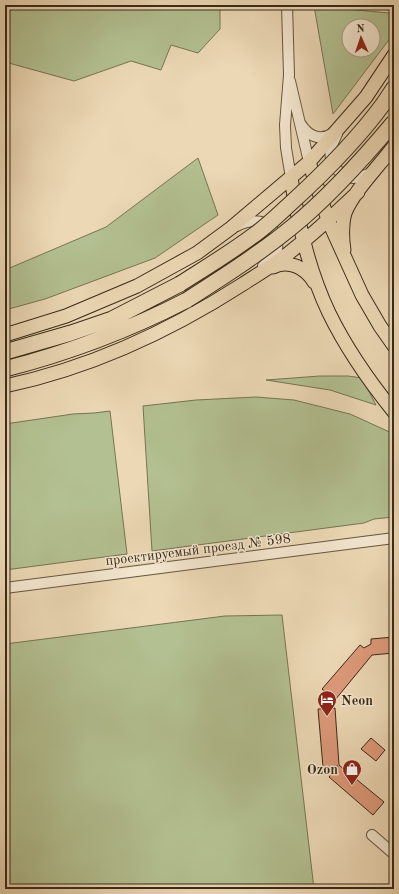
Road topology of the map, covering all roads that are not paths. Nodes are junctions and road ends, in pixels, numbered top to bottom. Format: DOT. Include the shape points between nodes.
graph roads {
  1 [pos="287,5"];
  2 [pos="394,54"];
  3 [pos="289,75"];
  4 [pos="394,88"];
  5 [pos="298,120"];
  6 [pos="394,122"];
  7 [pos="343,124"];
  8 [pos="394,146"];
  9 [pos="384,159"];
  10 [pos="309,162"];
  11 [pos="291,178"];
  12 [pos="358,192"];
  13 [pos="328,220"];
  14 [pos="231,228"];
  15 [pos="304,241"];
  16 [pos="347,262"];
  17 [pos="252,278"];
  18 [pos="320,291"];
  19 [pos="5,335"];
  20 [pos="394,346"];
  21 [pos="5,352"];
  22 [pos="5,369"];
  23 [pos="5,386"];
  24 [pos="394,412"];
  25 [pos="394,538"];
  26 [pos="5,588"];
  27 [pos="372,835"];
  28 [pos="394,854"];
  1 -- 3 [label="street"];
  2 -- 7 [label="main road" via="366,97"];
  3 -- 5 [label="street"];
  3 -- 11 [label="street" via="285,126"];
  4 -- 21 [label="highway, bridge" via="366,128 341,156 254,235 180,284 112,319"];
  5 -- 7 [label="street" via="307,132 320,138 332,135"];
  5 -- 10 [label="street"];
  6 -- 22 [label="highway, bridge" via="353,169 293,226 187,300 156,316 77,348"];
  7 -- 9 [label="street" via="331,149 333,163 340,173 353,178 361,177 372,173"];
  7 -- 10 [label="main road"];
  8 -- 9 [label="main road"];
  9 -- 12 [label="main road"];
  10 -- 11 [label="main road"];
  10 -- 13 [label="main road"];
  11 -- 14 [label="main road"];
  11 -- 15 [label="main road"];
  12 -- 13 [label="main road"];
  12 -- 16 [label="main road" via="349,204 344,218 343,241"];
  13 -- 15 [label="main road"];
  13 -- 16 [label="main road"];
  14 -- 17 [label="street" via="256,221 265,223 275,234 277,248"];
  14 -- 19 [label="main road" via="197,253 138,286 66,316"];
  15 -- 17 [label="main road"];
  15 -- 18 [label="main road"];
  16 -- 20 [label="main road" via="380,326"];
  17 -- 18 [label="main road" via="276,266 289,264 303,269 311,276"];
  17 -- 23 [label="main road" via="216,301 125,348 84,364"];
  18 -- 24 [label="main road" via="345,342 365,375"];
  25 -- 26 [label="street, проектируемый проезд № 598"];
  27 -- 28 [label="street"];
}
